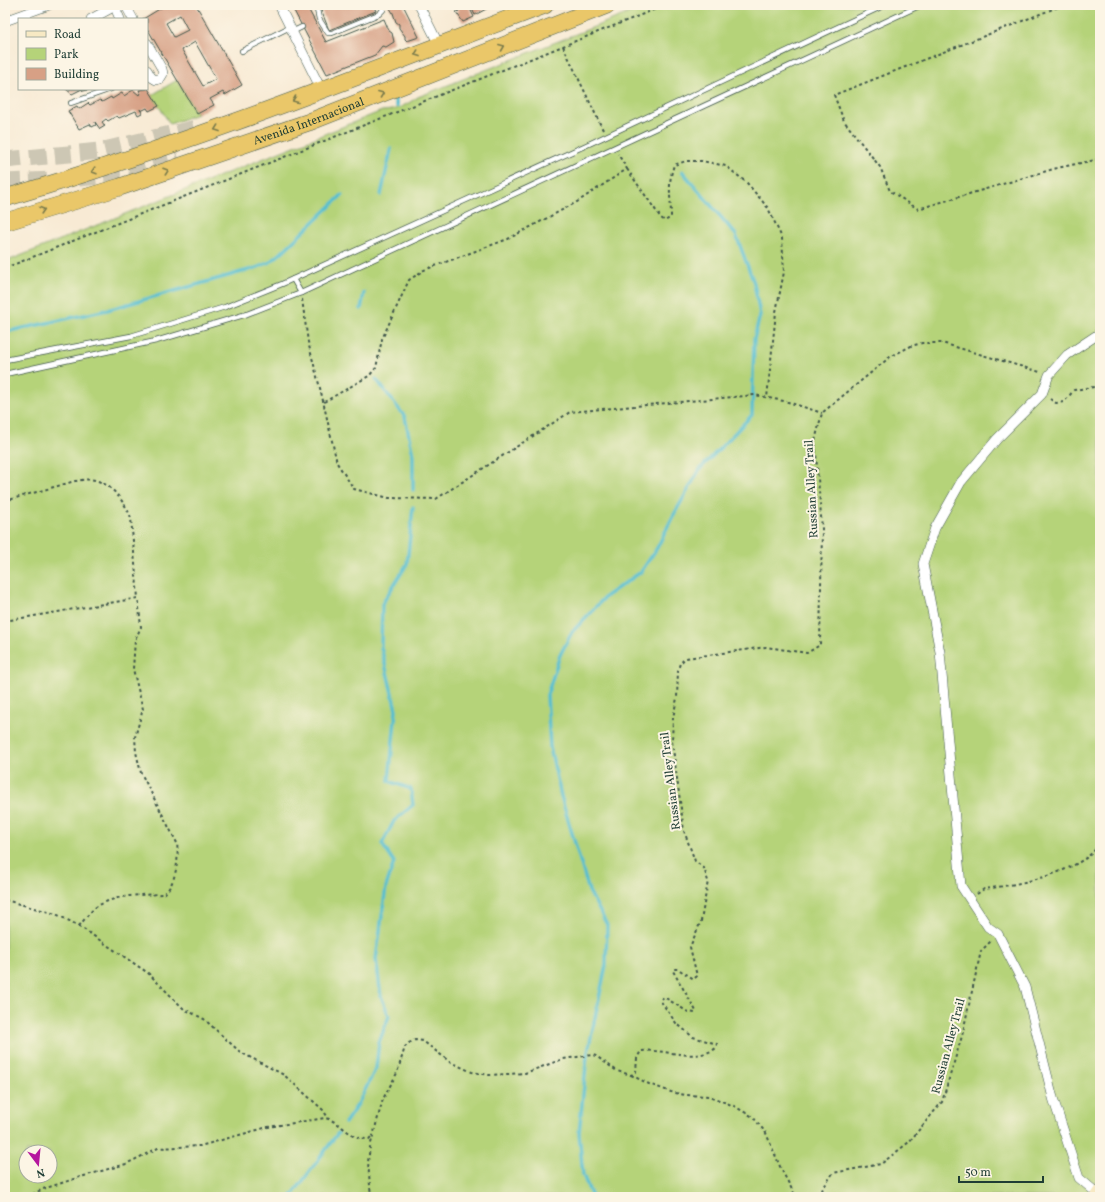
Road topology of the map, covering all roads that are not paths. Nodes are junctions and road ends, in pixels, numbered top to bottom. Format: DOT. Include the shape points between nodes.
graph roads {
  1 [pos="48,5"];
  2 [pos="118,5"];
  3 [pos="279,5"];
  4 [pos="316,5"];
  5 [pos="381,5"];
  6 [pos="419,5"];
  7 [pos="545,5"];
  8 [pos="607,5"];
  9 [pos="885,5"];
  10 [pos="921,5"];
  11 [pos="93,18"];
  12 [pos="120,18"];
  13 [pos="132,18"];
  14 [pos="5,21"];
  15 [pos="302,27"];
  16 [pos="291,30"];
  17 [pos="148,45"];
  18 [pos="439,45"];
  19 [pos="242,51"];
  20 [pos="148,73"];
  21 [pos="321,89"];
  22 [pos="108,90"];
  23 [pos="71,103"];
  24 [pos="5,198"];
  25 [pos="5,222"];
  26 [pos="293,279"];
  27 [pos="301,293"];
  28 [pos="1100,333"];
  29 [pos="5,360"];
  30 [pos="5,374"];
  31 [pos="1098,1194"];
  1 -- 14 [label="street"];
  2 -- 11 [label="street"];
  2 -- 12 [label="street"];
  2 -- 13 [label="street" via="126,6"];
  3 -- 16 [label="street"];
  4 -- 5 [label="lane" via="316,20 332,33 380,14 383,10"];
  6 -- 18 [label="street"];
  7 -- 18 [label="highway, Avenida Internacional"];
  25 -- 8 [label="highway, Avenida Internacional, one-way" via="120,187 309,122"];
  9 -- 26 [label="lane"];
  10 -- 27 [label="lane"];
  15 -- 16 [label="lane"];
  16 -- 19 [label="lane"];
  16 -- 21 [label="street"];
  17 -- 20 [label="street" via="163,74 156,80"];
  18 -- 21 [label="highway, Avenida Internacional, one-way"];
  21 -- 24 [label="highway, Avenida Internacional, one-way" via="194,138"];
  22 -- 23 [label="lane"];
  26 -- 27 [label="lane"];
  26 -- 29 [label="lane" via="225,307 131,336"];
  27 -- 30 [label="lane" via="247,314 156,340"];
  28 -- 31 [label="street" via="1067,355 1049,375 1042,394 997,439 961,482 935,528 923,564 940,652 961,886 988,927 998,934 1025,987 1053,1098 1079,1178"];
}
